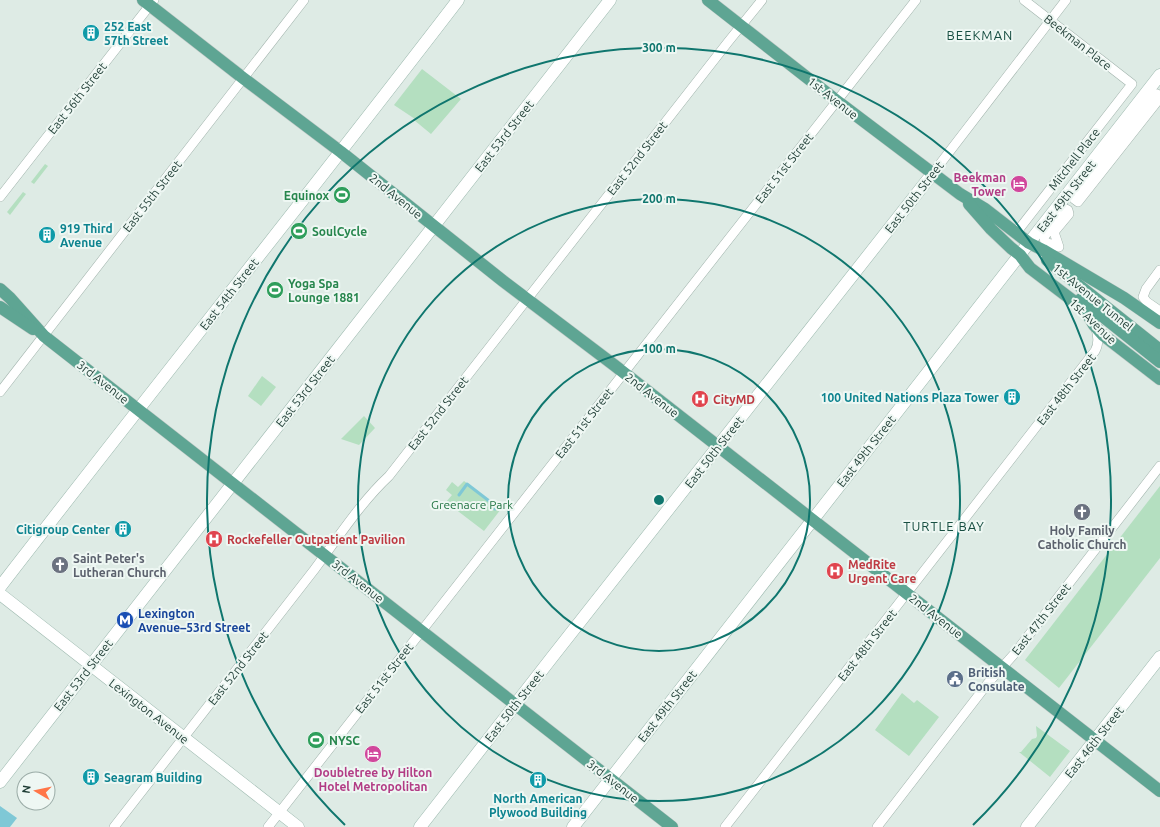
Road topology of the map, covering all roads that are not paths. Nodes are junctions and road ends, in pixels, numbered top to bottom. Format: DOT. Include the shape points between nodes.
graph roads {
  1 [pos="304,0"];
  2 [pos="458,0"];
  3 [pos="610,0"];
  4 [pos="708,0"];
  5 [pos="762,0"];
  6 [pos="916,0"];
  7 [pos="1024,0"];
  8 [pos="1066,0"];
  9 [pos="149,2"];
  10 [pos="1050,21"];
  11 [pos="742,26"];
  12 [pos="1160,75"];
  13 [pos="243,78"];
  14 [pos="1132,84"];
  15 [pos="1160,97"];
  16 [pos="837,101"];
  17 [pos="341,152"];
  18 [pos="933,173"];
  19 [pos="960,194"];
  20 [pos="0,197"];
  21 [pos="434,227"];
  22 [pos="1016,233"];
  23 [pos="1029,243"];
  24 [pos="1020,254"];
  25 [pos="1160,270"];
  26 [pos="0,289"];
  27 [pos="527,300"];
  28 [pos="0,307"];
  29 [pos="1160,311"];
  30 [pos="1160,323"];
  31 [pos="1094,325"];
  32 [pos="44,336"];
  33 [pos="1160,350"];
  34 [pos="1160,362"];
  35 [pos="624,372"];
  36 [pos="1160,379"];
  37 [pos="0,392"];
  38 [pos="138,409"];
  39 [pos="718,446"];
  40 [pos="1160,466"];
  41 [pos="233,483"];
  42 [pos="813,520"];
  43 [pos="325,555"];
  44 [pos="0,587"];
  45 [pos="907,593"];
  46 [pos="0,594"];
  47 [pos="421,631"];
  48 [pos="1160,657"];
  49 [pos="91,665"];
  50 [pos="1002,668"];
  51 [pos="516,704"];
  52 [pos="184,738"];
  53 [pos="1095,740"];
  54 [pos="610,779"];
  55 [pos="0,782"];
  56 [pos="1160,791"];
  57 [pos="279,812"];
  58 [pos="114,827"];
  59 [pos="268,827"];
  60 [pos="298,827"];
  61 [pos="420,827"];
  62 [pos="573,827"];
  63 [pos="672,827"];
  64 [pos="725,827"];
  65 [pos="877,827"];
  66 [pos="1027,827"];
  1 -- 13 [label="street, East 55th Street"];
  2 -- 17 [label="main road, East 54th Street"];
  3 -- 21 [label="main road, East 53rd Street"];
  4 -- 11 [label="main road, 1st Avenue"];
  5 -- 11 [label="street, East 52nd Street"];
  6 -- 16 [label="street, East 51st Street"];
  7 -- 10 [label="street, Beekman Place"];
  8 -- 10 [label="street, East 50th Street"];
  9 -- 13 [label="main road, 2nd Avenue"];
  9 -- 20 [label="street, East 56th Street"];
  10 -- 14 [label="street, Beekman Place"];
  10 -- 18 [label="street, East 50th Street"];
  11 -- 16 [label="main road, 1st Avenue"];
  11 -- 27 [label="street, East 52nd Street"];
  12 -- 23 [label="main road, East 49th Street"];
  13 -- 17 [label="main road, 2nd Avenue"];
  13 -- 32 [label="street, East 55th Street"];
  14 -- 22 [label="street, Mitchell Place"];
  15 -- 15 [label="street" via="1157,94 1074,199 1078,202"];
  16 -- 18 [label="main road, 1st Avenue"];
  16 -- 35 [label="street, East 51st Street"];
  17 -- 21 [label="main road, 2nd Avenue"];
  17 -- 38 [label="main road, East 54th Street"];
  18 -- 19 [label="main road, 1st Avenue"];
  18 -- 39 [label="main road, East 50th Street"];
  19 -- 22 [label="main road, 1st Avenue"];
  19 -- 24 [label="main road, 1st Avenue" via="991,229"];
  21 -- 27 [label="main road, 2nd Avenue"];
  21 -- 41 [label="main road, East 53rd Street"];
  22 -- 23 [label="main road, 1st Avenue"];
  23 -- 24 [label="main road, East 49th Street"];
  23 -- 30 [label="main road, 1st Avenue" via="1124,298"];
  23 -- 33 [label="main road, 1st Avenue Tunnel" via="1042,257"];
  24 -- 31 [label="main road, 1st Avenue" via="1030,268 1087,313"];
  24 -- 34 [label="main road, 1st Avenue Tunnel" via="1096,310"];
  24 -- 42 [label="main road, East 49th Street"];
  25 -- 29 [label="street" via="1143,297"];
  26 -- 32 [label="main road, 3rd Avenue"];
  27 -- 35 [label="main road, 2nd Avenue"];
  27 -- 43 [label="street, East 52nd Street"];
  28 -- 32 [label="main road, 3rd Avenue"];
  31 -- 36 [label="main road, 1st Avenue" via="1103,335"];
  31 -- 45 [label="street, East 48th Street" via="1098,338 1095,351"];
  32 -- 37 [label="street, East 55th Street"];
  32 -- 38 [label="main road, 3rd Avenue"];
  35 -- 39 [label="main road, 2nd Avenue"];
  35 -- 47 [label="street, East 51st Street"];
  38 -- 41 [label="main road, 3rd Avenue"];
  38 -- 44 [label="main road, East 54th Street"];
  39 -- 42 [label="main road, 2nd Avenue"];
  39 -- 51 [label="main road, East 50th Street"];
  40 -- 50 [label="street, East 47th Street"];
  41 -- 43 [label="main road, 3rd Avenue"];
  41 -- 49 [label="main road, East 53rd Street"];
  42 -- 45 [label="main road, 2nd Avenue"];
  42 -- 54 [label="main road, East 49th Street"];
  43 -- 47 [label="main road, 3rd Avenue"];
  43 -- 52 [label="street, East 52nd Street"];
  45 -- 50 [label="main road, 2nd Avenue"];
  45 -- 64 [label="street, East 48th Street"];
  46 -- 49 [label="main road, Lexington Avenue"];
  47 -- 51 [label="main road, 3rd Avenue"];
  47 -- 57 [label="street, East 51st Street"];
  48 -- 53 [label="main road, East 46th Street"];
  49 -- 52 [label="main road, Lexington Avenue"];
  49 -- 55 [label="main road, East 53rd Street"];
  50 -- 53 [label="main road, 2nd Avenue"];
  50 -- 65 [label="street, East 47th Street"];
  51 -- 54 [label="main road, 3rd Avenue"];
  51 -- 61 [label="main road, East 50th Street"];
  52 -- 57 [label="main road, Lexington Avenue"];
  52 -- 58 [label="street, East 52nd Street"];
  53 -- 56 [label="main road, 2nd Avenue"];
  53 -- 66 [label="main road, East 46th Street"];
  54 -- 62 [label="main road, East 49th Street"];
  54 -- 63 [label="main road, 3rd Avenue"];
  57 -- 59 [label="street, East 51st Street"];
  57 -- 60 [label="main road, Lexington Avenue"];
}
